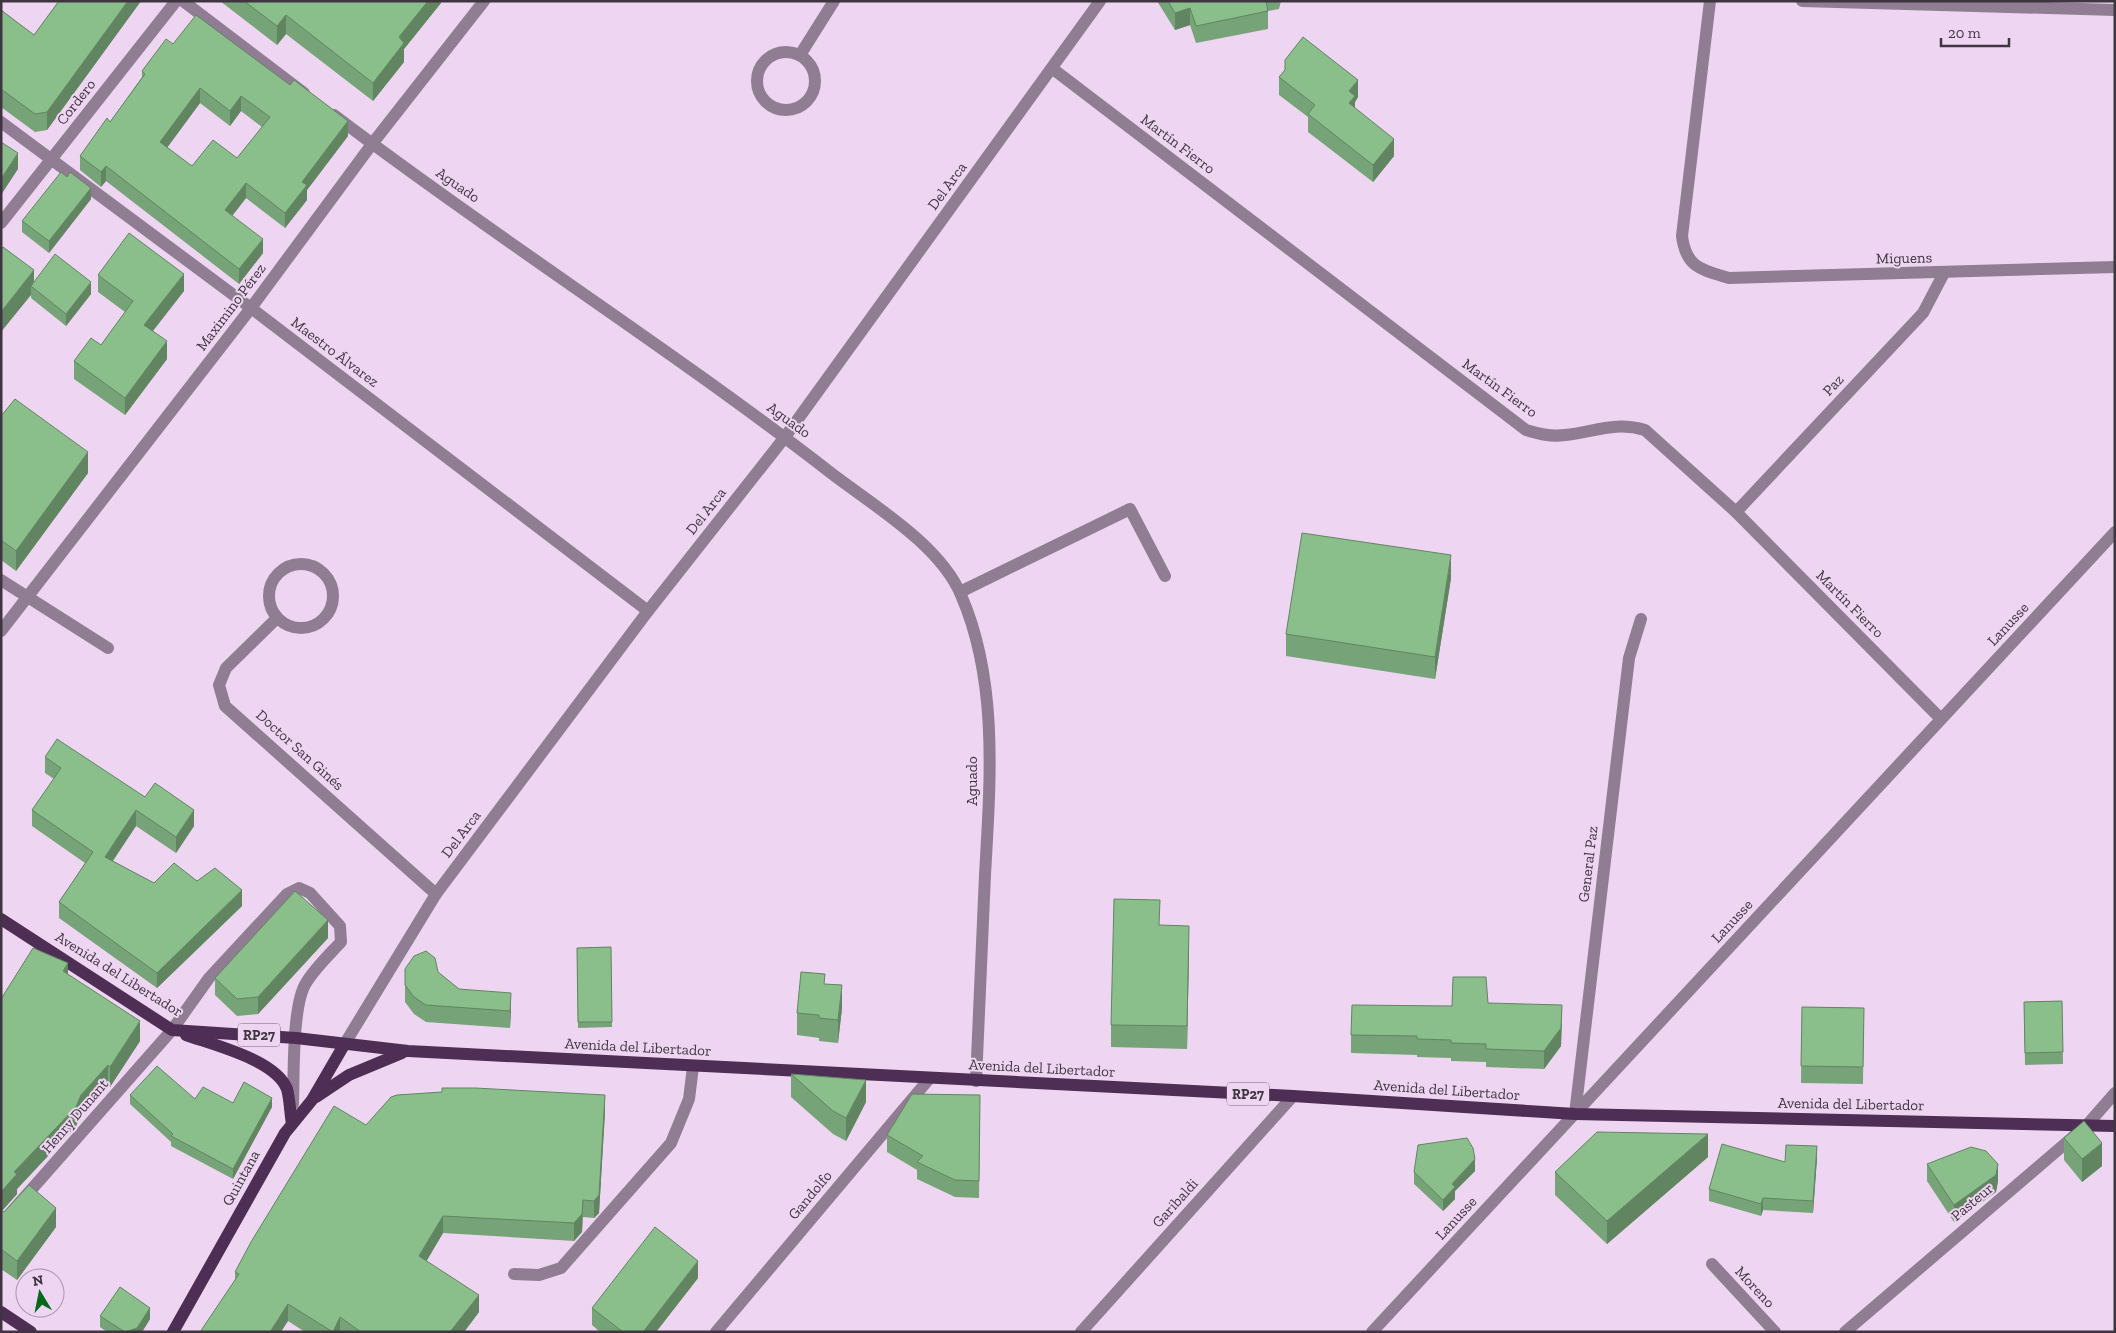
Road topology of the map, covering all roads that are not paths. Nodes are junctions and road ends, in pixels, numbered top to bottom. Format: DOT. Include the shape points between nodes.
graph roads {
  1 [pos="176,1"];
  2 [pos="183,1"];
  3 [pos="484,1"];
  4 [pos="834,1"];
  5 [pos="1100,1"];
  6 [pos="1710,1"];
  7 [pos="1802,1"];
  8 [pos="2115,10"];
  9 [pos="800,54"];
  10 [pos="1053,68"];
  11 [pos="1,122"];
  12 [pos="372,144"];
  13 [pos="53,159"];
  14 [pos="1,223"];
  15 [pos="2115,267"];
  16 [pos="1944,273"];
  17 [pos="251,308"];
  18 [pos="785,437"];
  19 [pos="1736,512"];
  20 [pos="2113,539"];
  21 [pos="1164,576"];
  22 [pos="1,580"];
  23 [pos="960,592"];
  24 [pos="28,597"];
  25 [pos="648,610"];
  26 [pos="277,618"];
  27 [pos="1641,619"];
  28 [pos="1,631"];
  29 [pos="108,648"];
  30 [pos="1941,719"];
  31 [pos="436,894"];
  32 [pos="1,919"];
  33 [pos="172,1030"];
  34 [pos="296,1038"];
  35 [pos="344,1045"];
  36 [pos="408,1051"];
  37 [pos="693,1067"];
  38 [pos="929,1079"];
  39 [pos="976,1082"];
  40 [pos="2115,1093"];
  41 [pos="1293,1096"];
  42 [pos="312,1100"];
  43 [pos="1575,1114"];
  44 [pos="292,1124"];
  45 [pos="2087,1125"];
  46 [pos="2115,1126"];
  47 [pos="1,1224"];
  48 [pos="1712,1264"];
  49 [pos="514,1274"];
  50 [pos="1,1312"];
  51 [pos="31,1332"];
  52 [pos="174,1332"];
  53 [pos="716,1332"];
  54 [pos="1082,1332"];
  55 [pos="1372,1332"];
  56 [pos="1775,1332"];
  57 [pos="1845,1332"];
  1 -- 13 [label="street, Cordero"];
  2 -- 12 [label="street, Aguado"];
  3 -- 12 [label="street, Maximino Pérez"];
  4 -- 9 [label="street"];
  5 -- 10 [label="street, Del Arca"];
  6 -- 16 [label="street, Miguens" via="1682,236 1684,250 1696,268 1729,278"];
  7 -- 8 [label="street"];
  9 -- 9 [label="street" via="780,52 760,65 758,88 770,106 792,110 814,92 814,72 810,62"];
  10 -- 18 [label="street, Del Arca"];
  10 -- 19 [label="street, Martín Fierro" via="1526,430 1546,436 1564,436 1628,425 1645,430"];
  11 -- 13 [label="street, Maestro Álvarez"];
  12 -- 17 [label="street, Maximino Pérez"];
  12 -- 18 [label="street, Aguado"];
  13 -- 14 [label="street, Cordero"];
  13 -- 17 [label="street, Maestro Álvarez"];
  15 -- 16 [label="street, Miguens"];
  16 -- 19 [label="street, Paz" via="1923,313"];
  17 -- 24 [label="street, Maximino Pérez"];
  17 -- 25 [label="street, Maestro Álvarez"];
  18 -- 23 [label="street, Aguado" via="916,538 942,564"];
  18 -- 25 [label="street, Del Arca"];
  19 -- 30 [label="street, Martín Fierro"];
  20 -- 30 [label="street, Lanusse"];
  21 -- 23 [label="street" via="1130,509"];
  22 -- 24 [label="street"];
  23 -- 39 [label="street, Aguado" via="979,653 990,772"];
  24 -- 28 [label="street, Maximino Pérez"];
  24 -- 29 [label="street"];
  25 -- 31 [label="street, Del Arca"];
  26 -- 26 [label="street" via="269,598 275,578 288,568 304,564 323,573 329,581 332,601 323,619 315,625 295,628"];
  26 -- 31 [label="street, Doctor San Ginés" via="226,668 219,685 225,706"];
  27 -- 43 [label="street, General Paz" via="1629,658"];
  30 -- 43 [label="street, Lanusse"];
  31 -- 35 [label="street, Del Arca"];
  32 -- 33 [label="main road, Avenida del Libertador / RP27"];
  33 -- 34 [label="main road, Avenida del Libertador / RP27"];
  33 -- 34 [label="street, Henry Dunant" via="208,978 287,894 299,888 310,892 340,926 340,942 305,984"];
  33 -- 44 [label="main road, RP27" via="263,1064 278,1076 287,1089"];
  33 -- 47 [label="street, Henry Dunant"];
  34 -- 35 [label="main road, Avenida del Libertador / RP27"];
  34 -- 44 [label="street, Henry Dunant"];
  35 -- 36 [label="main road, Avenida del Libertador / RP27"];
  35 -- 42 [label="main road, Quintana / RP27"];
  36 -- 37 [label="main road, Avenida del Libertador / RP27"];
  36 -- 42 [label="main road, RP27" via="370,1064"];
  37 -- 38 [label="main road, Avenida del Libertador / RP27"];
  37 -- 49 [label="street" via="689,1099 671,1143 561,1268 539,1275"];
  38 -- 39 [label="main road, Avenida del Libertador / RP27"];
  38 -- 53 [label="street, Gandolfo"];
  39 -- 41 [label="main road, Avenida del Libertador / RP27"];
  40 -- 45 [label="street, Pasteur"];
  41 -- 43 [label="main road, Avenida del Libertador / RP27"];
  41 -- 54 [label="street, Garibaldi"];
  42 -- 44 [label="main road, Quintana / RP27"];
  43 -- 45 [label="main road, Avenida del Libertador / RP27"];
  43 -- 55 [label="street, Lanusse"];
  44 -- 52 [label="main road, Quintana / RP27"];
  45 -- 46 [label="main road, Avenida del Libertador / RP27"];
  45 -- 57 [label="street, Pasteur"];
  48 -- 56 [label="street, Moreno"];
  50 -- 51 [label="main road"];
}
